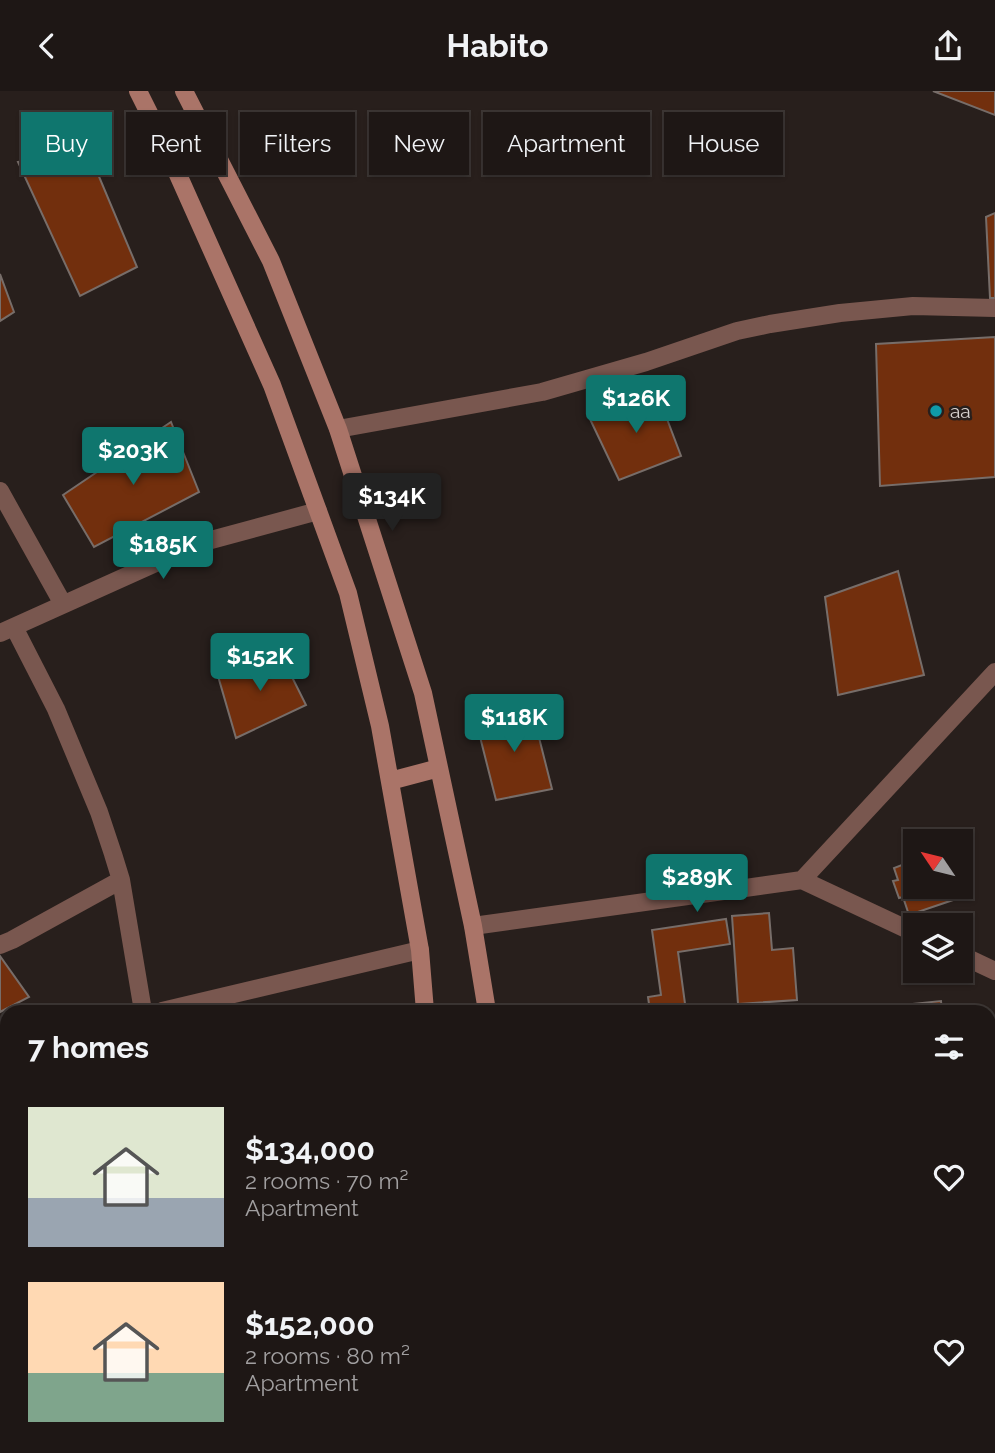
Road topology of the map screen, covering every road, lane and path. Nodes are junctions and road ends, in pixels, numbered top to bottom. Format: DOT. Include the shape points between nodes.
graph roads {
  1 [pos="138,91"];
  2 [pos="189,92"];
  3 [pos="995,308"];
  4 [pos="338,429"];
  5 [pos="0,491"];
  6 [pos="318,511"];
  7 [pos="64,604"];
  8 [pos="7,630"];
  9 [pos="995,672"];
  10 [pos="439,768"];
  11 [pos="390,781"];
  12 [pos="121,880"];
  13 [pos="802,880"];
  14 [pos="473,926"];
  15 [pos="903,927"];
  16 [pos="0,945"];
  17 [pos="420,950"];
  18 [pos="973,961"];
  19 [pos="995,971"];
  20 [pos="142,1005"];
  21 [pos="187,1005"];
  22 [pos="425,1005"];
  23 [pos="486,1005"];
  1 -- 6 [label="main road" via="272,385"];
  2 -- 4 [label="main road" via="271,261"];
  3 -- 4 [label="street" via="913,306 770,324 542,392"];
  4 -- 10 [label="main road" via="423,693"];
  5 -- 7 [label="street"];
  6 -- 7 [label="street" via="200,543"];
  6 -- 11 [label="main road" via="348,593"];
  7 -- 8 [label="street"];
  8 -- 12 [label="street" via="56,709 99,812"];
  9 -- 13 [label="street"];
  10 -- 11 [label="main road"];
  10 -- 14 [label="main road"];
  11 -- 17 [label="main road"];
  12 -- 16 [label="street"];
  12 -- 20 [label="street"];
  13 -- 14 [label="street"];
  13 -- 15 [label="street"];
  14 -- 23 [label="main road"];
  17 -- 21 [label="street"];
  17 -- 22 [label="main road"];
  18 -- 19 [label="street"];
}
